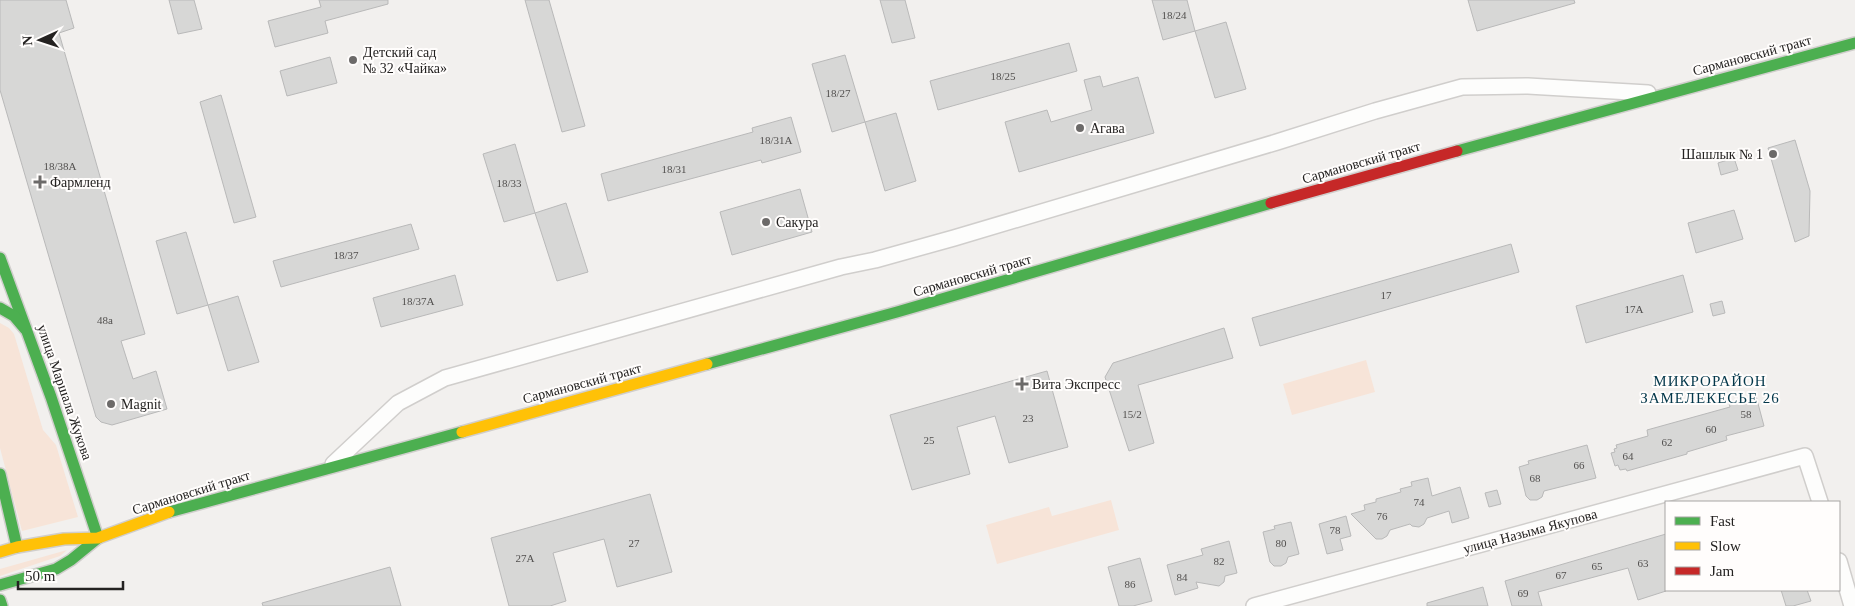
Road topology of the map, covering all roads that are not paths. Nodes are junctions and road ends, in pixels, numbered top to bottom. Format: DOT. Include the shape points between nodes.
graph roads {
  1 [pos="1855,43"];
  2 [pos="1667,94"];
  3 [pos="0,258"];
  4 [pos="0,308"];
  5 [pos="29,333"];
  6 [pos="328,468"];
  7 [pos="0,474"];
  8 [pos="3,498"];
  9 [pos="1820,501"];
  10 [pos="98,538"];
  11 [pos="17,547"];
  12 [pos="0,552"];
  13 [pos="1840,564"];
  14 [pos="0,585"];
  15 [pos="0,600"];
  16 [pos="2,606"];
  17 [pos="1254,606"];
  18 [pos="1852,606"];
  1 -- 2 [label="main road, Сармановский тракт"];
  2 -- 6 [label="main road, Сармановский тракт" via="1345,181 888,314"];
  2 -- 6 [label="street" via="1528,86 1462,87 1375,111 954,238 445,378 398,403"];
  3 -- 5 [label="main road, улица Маршала Жукова"];
  4 -- 5 [label="main road" via="14,316"];
  5 -- 10 [label="main road, улица Маршала Жукова"];
  6 -- 10 [label="main road, Сармановский тракт" via="173,511"];
  7 -- 8 [label="main road"];
  8 -- 11 [label="main road"];
  9 -- 17 [label="street, улица Назыма Якупова" via="1806,456"];
  10 -- 11 [label="main road, Сармановский тракт"];
  10 -- 14 [label="main road, Сармановский тракт" via="56,569"];
  11 -- 12 [label="main road, Сармановский тракт"];
  13 -- 18 [label="street"];
  15 -- 16 [label="main road"];
}
